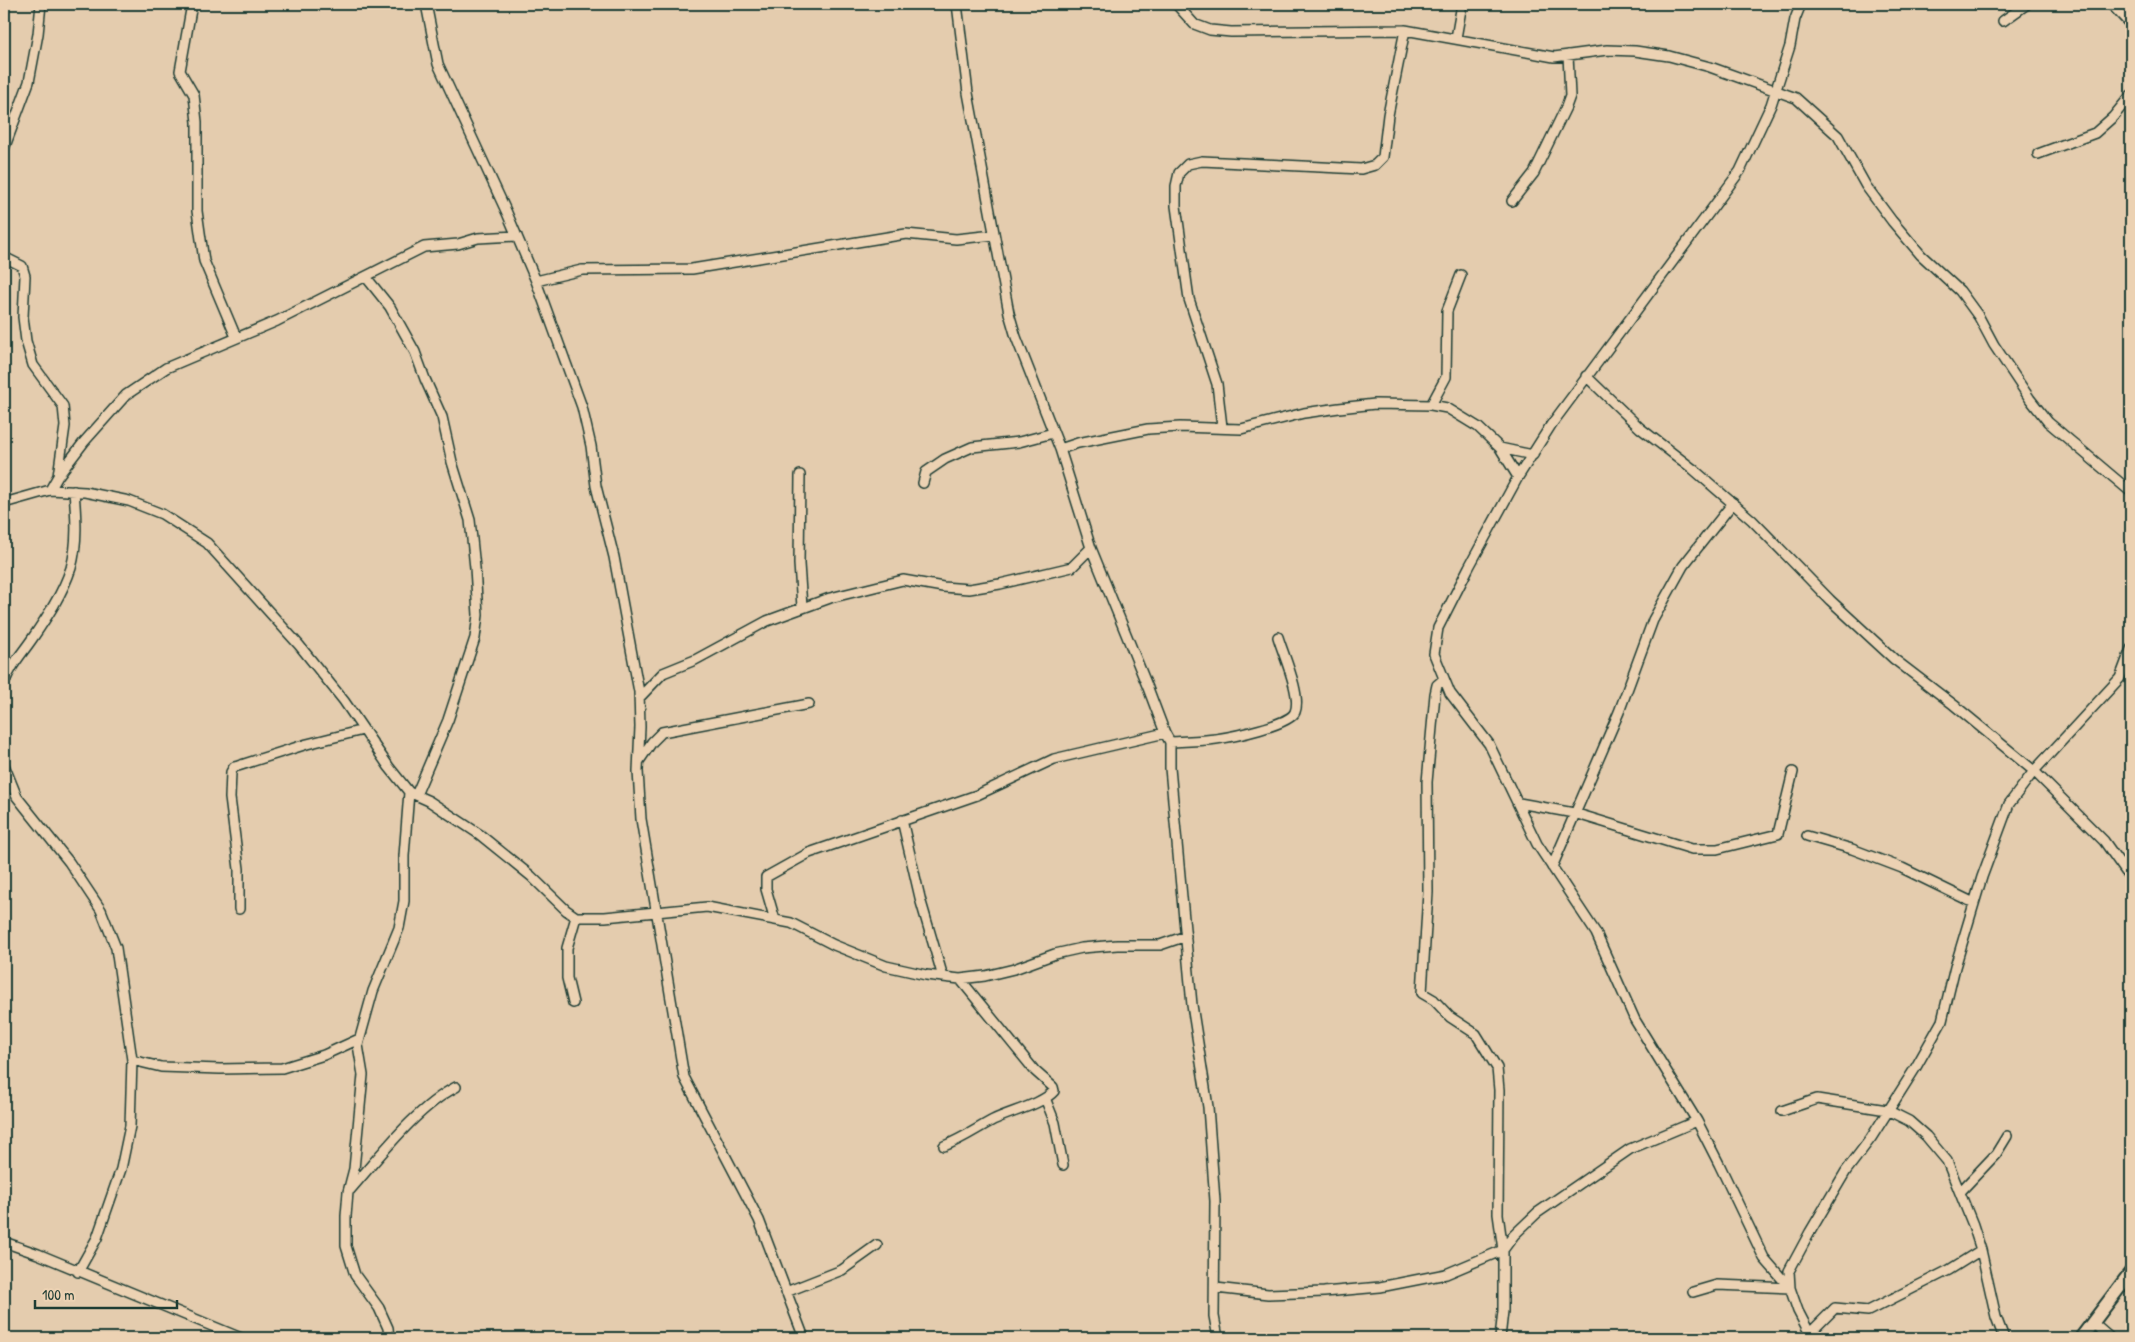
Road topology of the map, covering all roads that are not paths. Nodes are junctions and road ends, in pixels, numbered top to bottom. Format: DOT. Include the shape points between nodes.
graph roads {
  1 [pos="41,4"];
  2 [pos="192,4"];
  3 [pos="426,4"];
  4 [pos="957,4"];
  5 [pos="1177,4"];
  6 [pos="1462,4"];
  7 [pos="1802,4"];
  8 [pos="2027,4"];
  9 [pos="2111,4"];
  10 [pos="2003,21"];
  11 [pos="2131,25"];
  12 [pos="1405,30"];
  13 [pos="1456,38"];
  14 [pos="1568,54"];
  15 [pos="1775,92"];
  16 [pos="2131,95"];
  17 [pos="4,149"];
  18 [pos="2038,154"];
  19 [pos="1512,201"];
  20 [pos="994,235"];
  21 [pos="517,236"];
  22 [pos="4,257"];
  23 [pos="366,276"];
  24 [pos="1461,276"];
  25 [pos="536,282"];
  26 [pos="236,337"];
  27 [pos="1586,376"];
  28 [pos="1430,406"];
  29 [pos="1222,427"];
  30 [pos="1053,433"];
  31 [pos="1500,448"];
  32 [pos="1060,449"];
  33 [pos="1533,454"];
  34 [pos="800,475"];
  35 [pos="58,476"];
  36 [pos="1518,477"];
  37 [pos="923,484"];
  38 [pos="50,490"];
  39 [pos="74,491"];
  40 [pos="2131,492"];
  41 [pos="4,503"];
  42 [pos="1733,503"];
  43 [pos="1091,548"];
  44 [pos="802,607"];
  45 [pos="1278,637"];
  46 [pos="2131,649"];
  47 [pos="1444,679"];
  48 [pos="4,684"];
  49 [pos="640,697"];
  50 [pos="809,704"];
  51 [pos="363,730"];
  52 [pos="1164,733"];
  53 [pos="1170,742"];
  54 [pos="638,763"];
  55 [pos="4,765"];
  56 [pos="2034,771"];
  57 [pos="1793,772"];
  58 [pos="413,794"];
  59 [pos="1519,804"];
  60 [pos="1574,813"];
  61 [pos="902,820"];
  62 [pos="1807,836"];
  63 [pos="1552,867"];
  64 [pos="2131,879"];
  65 [pos="1974,903"];
  66 [pos="239,909"];
  67 [pos="656,912"];
  68 [pos="576,916"];
  69 [pos="775,920"];
  70 [pos="1186,936"];
  71 [pos="943,977"];
  72 [pos="960,979"];
  73 [pos="573,1002"];
  74 [pos="359,1039"];
  75 [pos="132,1060"];
  76 [pos="456,1087"];
  77 [pos="1045,1098"];
  78 [pos="1887,1110"];
  79 [pos="1782,1111"];
  80 [pos="1696,1122"];
  81 [pos="2007,1136"];
  82 [pos="944,1146"];
  83 [pos="1063,1165"];
  84 [pos="348,1192"];
  85 [pos="1960,1192"];
  86 [pos="4,1242"];
  87 [pos="878,1245"];
  88 [pos="1503,1250"];
  89 [pos="1981,1250"];
  90 [pos="78,1272"];
  91 [pos="2131,1272"];
  92 [pos="1216,1288"];
  93 [pos="1790,1288"];
  94 [pos="786,1292"];
  95 [pos="1693,1292"];
  96 [pos="2095,1320"];
  97 [pos="1811,1336"];
  98 [pos="241,1338"];
  99 [pos="389,1338"];
  100 [pos="804,1338"];
  101 [pos="1218,1338"];
  102 [pos="1500,1338"];
  103 [pos="2004,1338"];
  104 [pos="2081,1338"];
  105 [pos="2110,1338"];
  1 -- 17 [label="street" via="29,82"];
  2 -- 26 [label="street" via="180,71 194,95 197,211 204,261"];
  3 -- 21 [label="street" via="438,64"];
  4 -- 20 [label="street" via="968,93"];
  5 -- 12 [label="street" via="1194,24 1210,30"];
  6 -- 13 [label="street"];
  7 -- 15 [label="street" via="1794,19 1790,46"];
  8 -- 10 [label="street"];
  9 -- 11 [label="street"];
  12 -- 13 [label="street"];
  12 -- 29 [label="street" via="1383,156 1375,165 1360,169 1202,161 1188,164 1179,173 1176,206 1188,291 1217,384"];
  13 -- 14 [label="street" via="1554,56"];
  14 -- 15 [label="street" via="1607,50 1669,56 1710,67"];
  14 -- 19 [label="street" via="1570,96 1566,107 1534,172"];
  15 -- 27 [label="street" via="1735,179"];
  15 -- 40 [label="street" via="1796,98 1838,136 1866,186 1922,256 1960,291 2048,422"];
  16 -- 18 [label="street" via="2096,133"];
  20 -- 25 [label="street" via="956,239 906,234 692,269 582,270"];
  20 -- 30 [label="street" via="1016,337"];
  21 -- 23 [label="street" via="478,238 458,244 424,247"];
  21 -- 25 [label="street"];
  22 -- 35 [label="street" via="22,266 25,276 23,317 33,365 63,406 65,426"];
  23 -- 26 [label="street" via="277,321"];
  23 -- 58 [label="street" via="390,307 415,352 442,417 470,520 475,568 478,615 475,638 448,720"];
  24 -- 28 [label="street" via="1447,311 1446,378"];
  25 -- 49 [label="street" via="582,407"];
  26 -- 35 [label="street" via="166,368 126,395"];
  27 -- 33 [label="street"];
  27 -- 42 [label="street" via="1640,428"];
  28 -- 29 [label="street" via="1375,404 1304,412 1241,428"];
  28 -- 31 [label="street" via="1448,408 1478,427"];
  29 -- 32 [label="street" via="1148,430"];
  30 -- 32 [label="street"];
  30 -- 37 [label="street" via="1019,442 972,447 926,472"];
  31 -- 33 [label="street"];
  31 -- 36 [label="street"];
  32 -- 43 [label="street"];
  33 -- 36 [label="street"];
  34 -- 44 [label="street" via="798,564"];
  35 -- 38 [label="street"];
  36 -- 47 [label="street" via="1438,628 1434,654"];
  38 -- 39 [label="street"];
  38 -- 41 [label="street"];
  39 -- 48 [label="street" via="76,528 71,567 58,598 12,665"];
  39 -- 51 [label="street" via="129,501 162,514 206,543 299,644"];
  42 -- 56 [label="street" via="1894,660"];
  42 -- 60 [label="street" via="1683,566 1653,620"];
  43 -- 44 [label="street" via="1072,567 1000,584 969,589 943,588 903,580"];
  43 -- 52 [label="street"];
  44 -- 49 [label="street" via="663,673"];
  45 -- 53 [label="street" via="1296,695 1295,712 1291,717 1274,725 1218,739"];
  46 -- 56 [label="street" via="2120,678"];
  47 -- 59 [label="street" via="1450,693 1488,744"];
  47 -- 88 [label="street" via="1437,685 1435,694 1427,782 1428,892 1422,993 1476,1034 1497,1068 1498,1214"];
  49 -- 54 [label="street"];
  50 -- 54 [label="street" via="662,732"];
  51 -- 58 [label="street"];
  51 -- 66 [label="street" via="234,767 230,798 239,869"];
  52 -- 53 [label="street"];
  52 -- 61 [label="street" via="1054,759 977,795"];
  53 -- 70 [label="street"];
  54 -- 67 [label="street" via="641,819"];
  55 -- 75 [label="street" via="17,797 70,862 101,910 116,948"];
  56 -- 64 [label="street" via="2104,841"];
  56 -- 65 [label="street" via="2003,817"];
  57 -- 60 [label="street" via="1778,834 1718,849 1692,849"];
  58 -- 68 [label="street" via="479,834"];
  58 -- 74 [label="street" via="404,856 400,928 373,990"];
  59 -- 60 [label="street"];
  59 -- 63 [label="street" via="1537,844"];
  60 -- 63 [label="street"];
  61 -- 69 [label="street" via="809,853 766,877"];
  61 -- 71 [label="street"];
  62 -- 65 [label="street" via="1902,868"];
  63 -- 80 [label="street" via="1596,933 1635,1020"];
  65 -- 78 [label="street" via="1942,1021"];
  67 -- 68 [label="street"];
  67 -- 69 [label="street" via="707,908"];
  67 -- 94 [label="street" via="684,1077 759,1220"];
  68 -- 73 [label="street" via="567,948 567,978"];
  69 -- 71 [label="street" via="791,923 886,966"];
  70 -- 72 [label="street" via="1160,945 1082,948 985,976"];
  70 -- 92 [label="street" via="1192,1005 1208,1107 1216,1201"];
  71 -- 72 [label="street"];
  72 -- 77 [label="street" via="1035,1071 1053,1087 1052,1094"];
  74 -- 75 [label="street" via="324,1055 282,1068 162,1067"];
  74 -- 84 [label="street" via="362,1094 354,1169"];
  75 -- 90 [label="street" via="130,1126 120,1169 97,1238"];
  76 -- 84 [label="street" via="439,1095 424,1108"];
  77 -- 82 [label="street"];
  77 -- 83 [label="street" via="1055,1123"];
  78 -- 79 [label="street" via="1817,1099"];
  78 -- 85 [label="street" via="1909,1121 1926,1136 1947,1161"];
  78 -- 93 [label="street" via="1810,1232 1789,1271"];
  80 -- 88 [label="street" via="1630,1149 1537,1213"];
  80 -- 93 [label="street" via="1764,1258"];
  81 -- 85 [label="street" via="1996,1154"];
  84 -- 99 [label="street" via="346,1246 355,1275 379,1308"];
  85 -- 89 [label="street"];
  86 -- 90 [label="street"];
  87 -- 94 [label="street" via="842,1270"];
  88 -- 92 [label="street" via="1446,1274 1380,1287 1268,1294"];
  88 -- 102 [label="street"];
  89 -- 97 [label="street" via="1950,1270 1868,1311 1834,1308"];
  89 -- 103 [label="street"];
  90 -- 98 [label="street"];
  91 -- 96 [label="street"];
  92 -- 101 [label="street" via="1214,1316"];
  93 -- 95 [label="street" via="1718,1285"];
  93 -- 97 [label="street"];
  94 -- 100 [label="street"];
  96 -- 104 [label="street"];
  96 -- 105 [label="street" via="2095,1325"];
}
